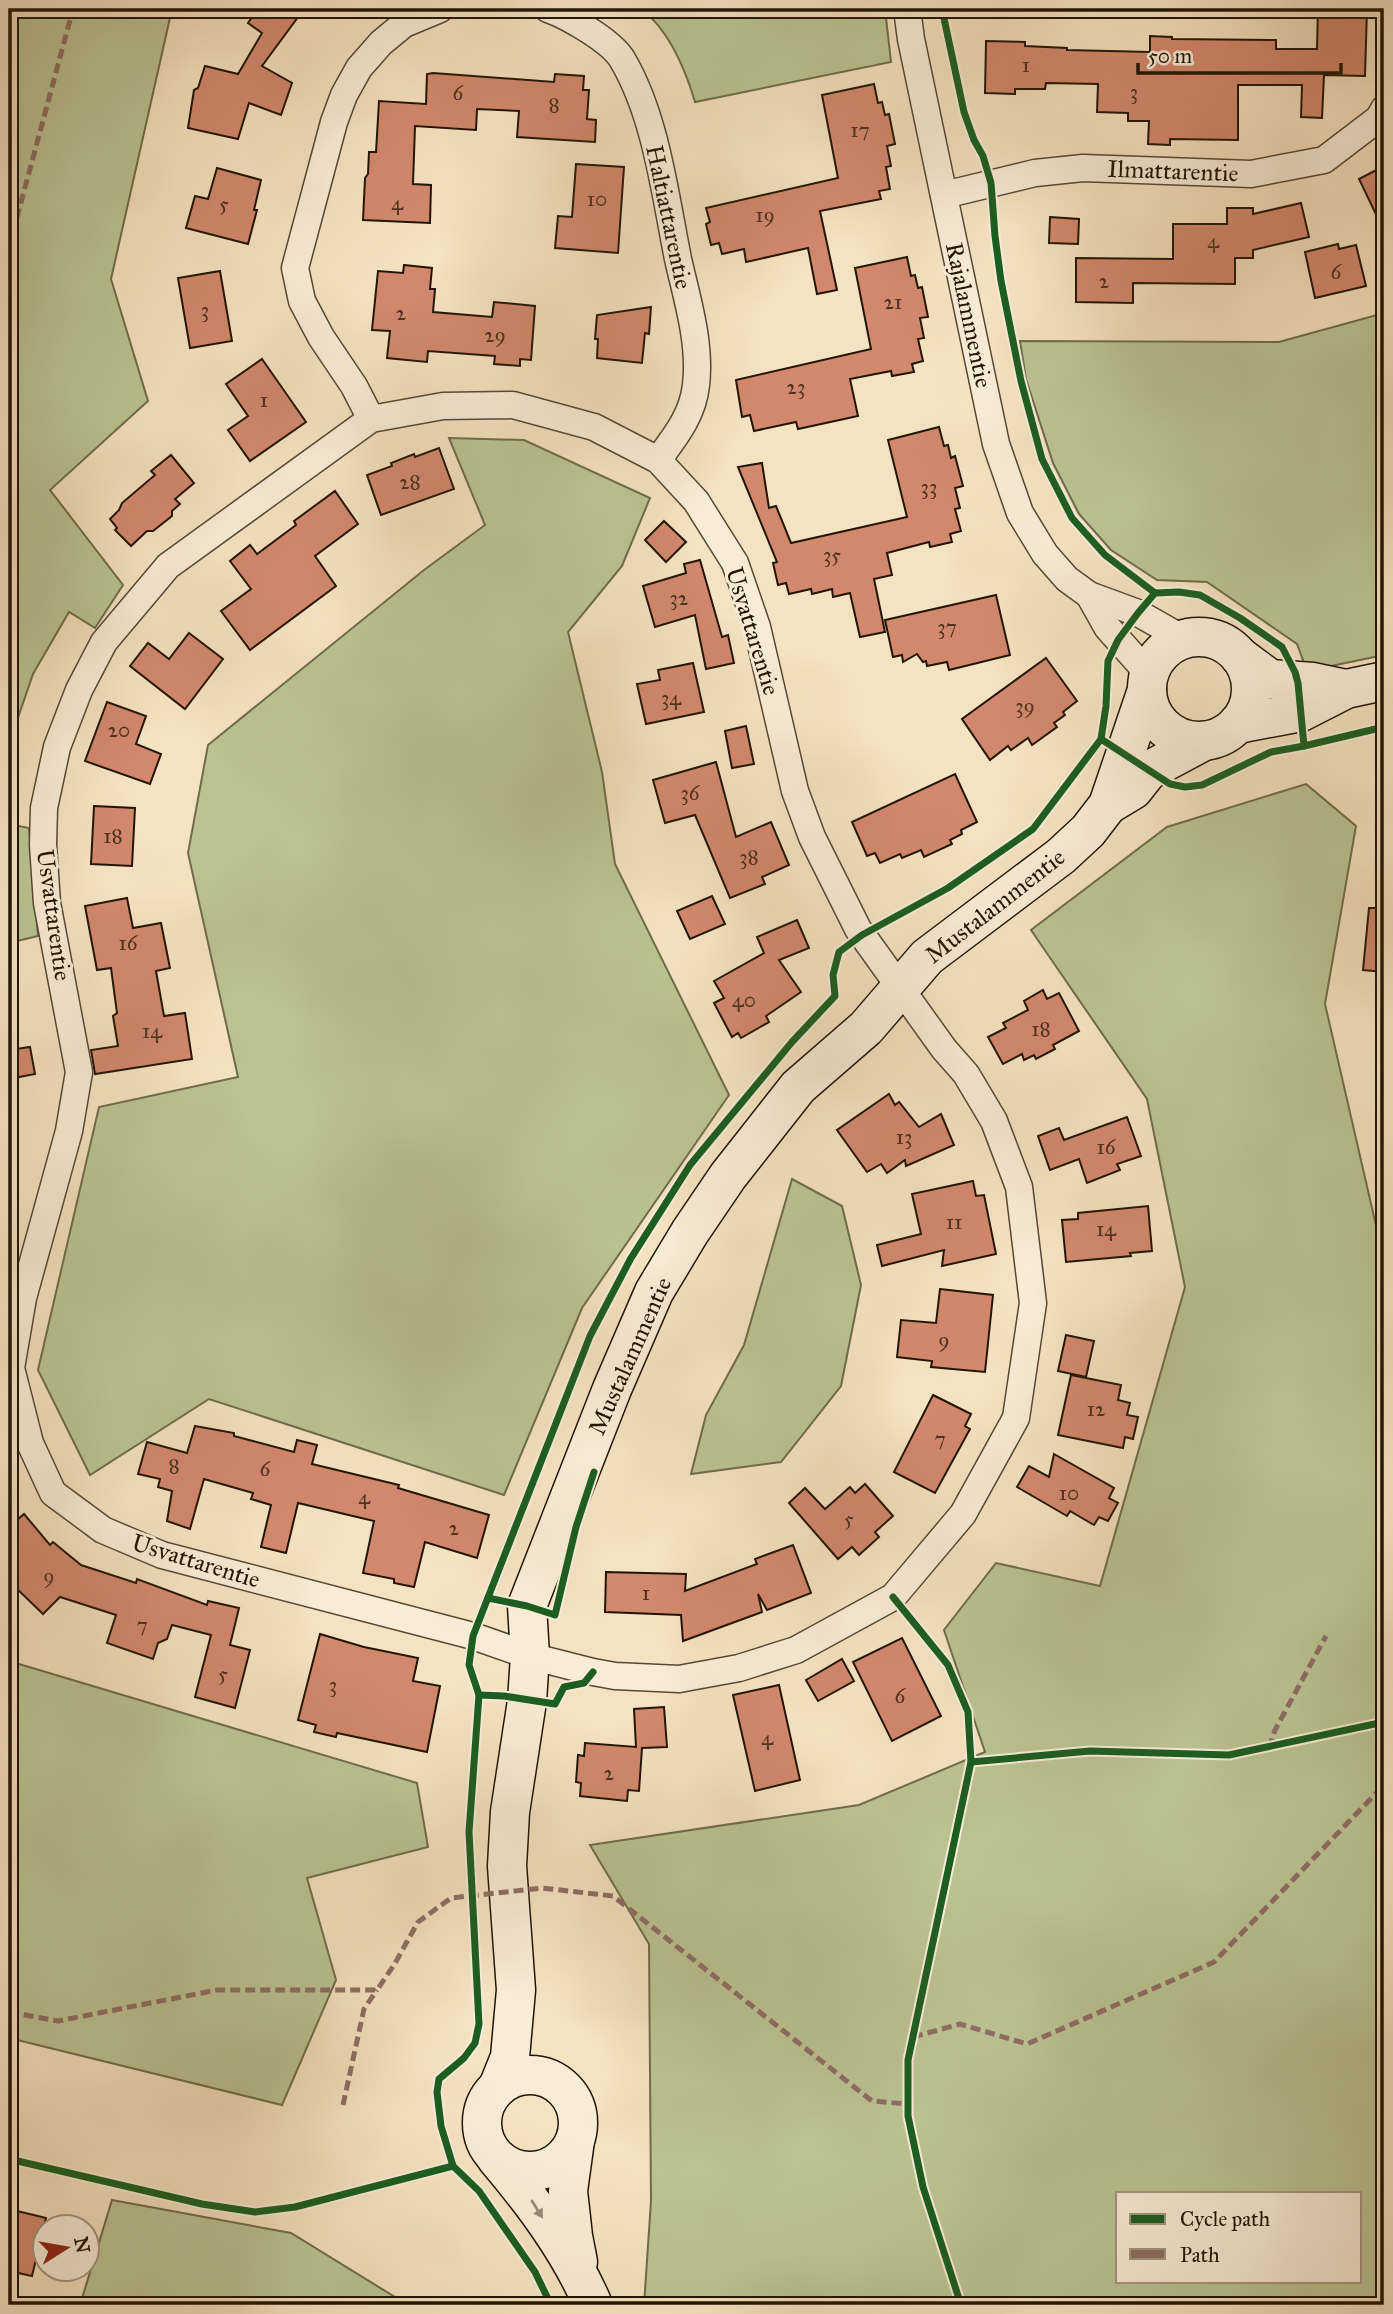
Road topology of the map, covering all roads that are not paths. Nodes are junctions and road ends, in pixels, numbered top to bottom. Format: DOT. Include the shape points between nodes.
graph roads {
  1 [pos="440,9"];
  2 [pos="548,9"];
  3 [pos="907,9"];
  4 [pos="1384,109"];
  5 [pos="944,195"];
  6 [pos="371,419"];
  7 [pos="658,460"];
  8 [pos="1089,595"];
  9 [pos="1191,638"];
  10 [pos="1239,656"];
  11 [pos="1384,681"];
  12 [pos="1148,684"];
  13 [pos="1346,690"];
  14 [pos="1221,733"];
  15 [pos="1108,805"];
  16 [pos="899,988"];
  17 [pos="530,1656"];
  18 [pos="516,1990"];
  19 [pos="558,2085"];
  20 [pos="498,2087"];
  21 [pos="575,2140"];
  22 [pos="495,2156"];
  23 [pos="587,2292"];
  1 -- 6 [label="street" via="404,24 359,68 334,122 295,268 302,301"];
  2 -- 7 [label="street, Haltiattarentie" via="586,28 620,56 652,137 696,343 696,386 686,420"];
  3 -- 5 [label="street, Rajalammentie"];
  4 -- 5 [label="street, Ilmattarentie" via="1379,118 1324,160 1251,174 1035,173"];
  5 -- 8 [label="street, Rajalammentie" via="996,444 1020,513 1045,554"];
  6 -- 7 [label="street, Usvattarentie" via="443,406 513,405 594,427"];
  6 -- 17 [label="street, Usvattarentie" via="167,566 104,642 57,747 44,808 43,845 47,903 79,1072 69,1131 23,1298 11,1368 30,1443 53,1493 103,1530 162,1555 473,1636"];
  7 -- 16 [label="street, Usvattarentie" via="696,501 735,563 757,627 795,791 812,837 858,929"];
  8 -- 9 [label="street, Rajalammentie"];
  8 -- 12 [label="street, Rajalammentie" via="1107,626 1139,663"];
  9 -- 10 [label="street" via="1211,638"];
  9 -- 12 [label="street" via="1163,651 1150,669"];
  10 -- 13 [label="street, Mustalammentie" via="1270,679"];
  10 -- 14 [label="street" via="1249,675 1251,694 1246,713"];
  11 -- 13 [label="street, Mustalammentie"];
  12 -- 14 [label="street" via="1149,706 1170,733 1183,739"];
  12 -- 15 [label="street, Mustalammentie"];
  13 -- 14 [label="street, Mustalammentie" via="1301,712"];
  14 -- 15 [label="street, Mustalammentie" via="1147,771 1133,790"];
  15 -- 16 [label="street, Mustalammentie" via="1061,856 927,957"];
  16 -- 17 [label="street, Mustalammentie" via="866,1028 798,1087 728,1176 654,1292 527,1606"];
  16 -- 17 [label="street, Usvattarentie" via="966,1074 994,1121 1019,1187 1033,1303 1016,1418 963,1514 893,1597 796,1650 739,1668 679,1679 615,1676"];
  17 -- 18 [label="street, Mustalammentie" via="507,1866"];
  18 -- 19 [label="street, Mustalammentie" via="531,2034"];
  18 -- 20 [label="street, Mustalammentie" via="510,2057"];
  19 -- 20 [label="street" via="527,2075"];
  19 -- 21 [label="street" via="576,2108"];
  20 -- 22 [label="street" via="488,2099 482,2126"];
  21 -- 22 [label="street" via="558,2163 542,2170 508,2167"];
  21 -- 23 [label="street" via="568,2191"];
  22 -- 23 [label="street, one-way" via="530,2197"];
}
